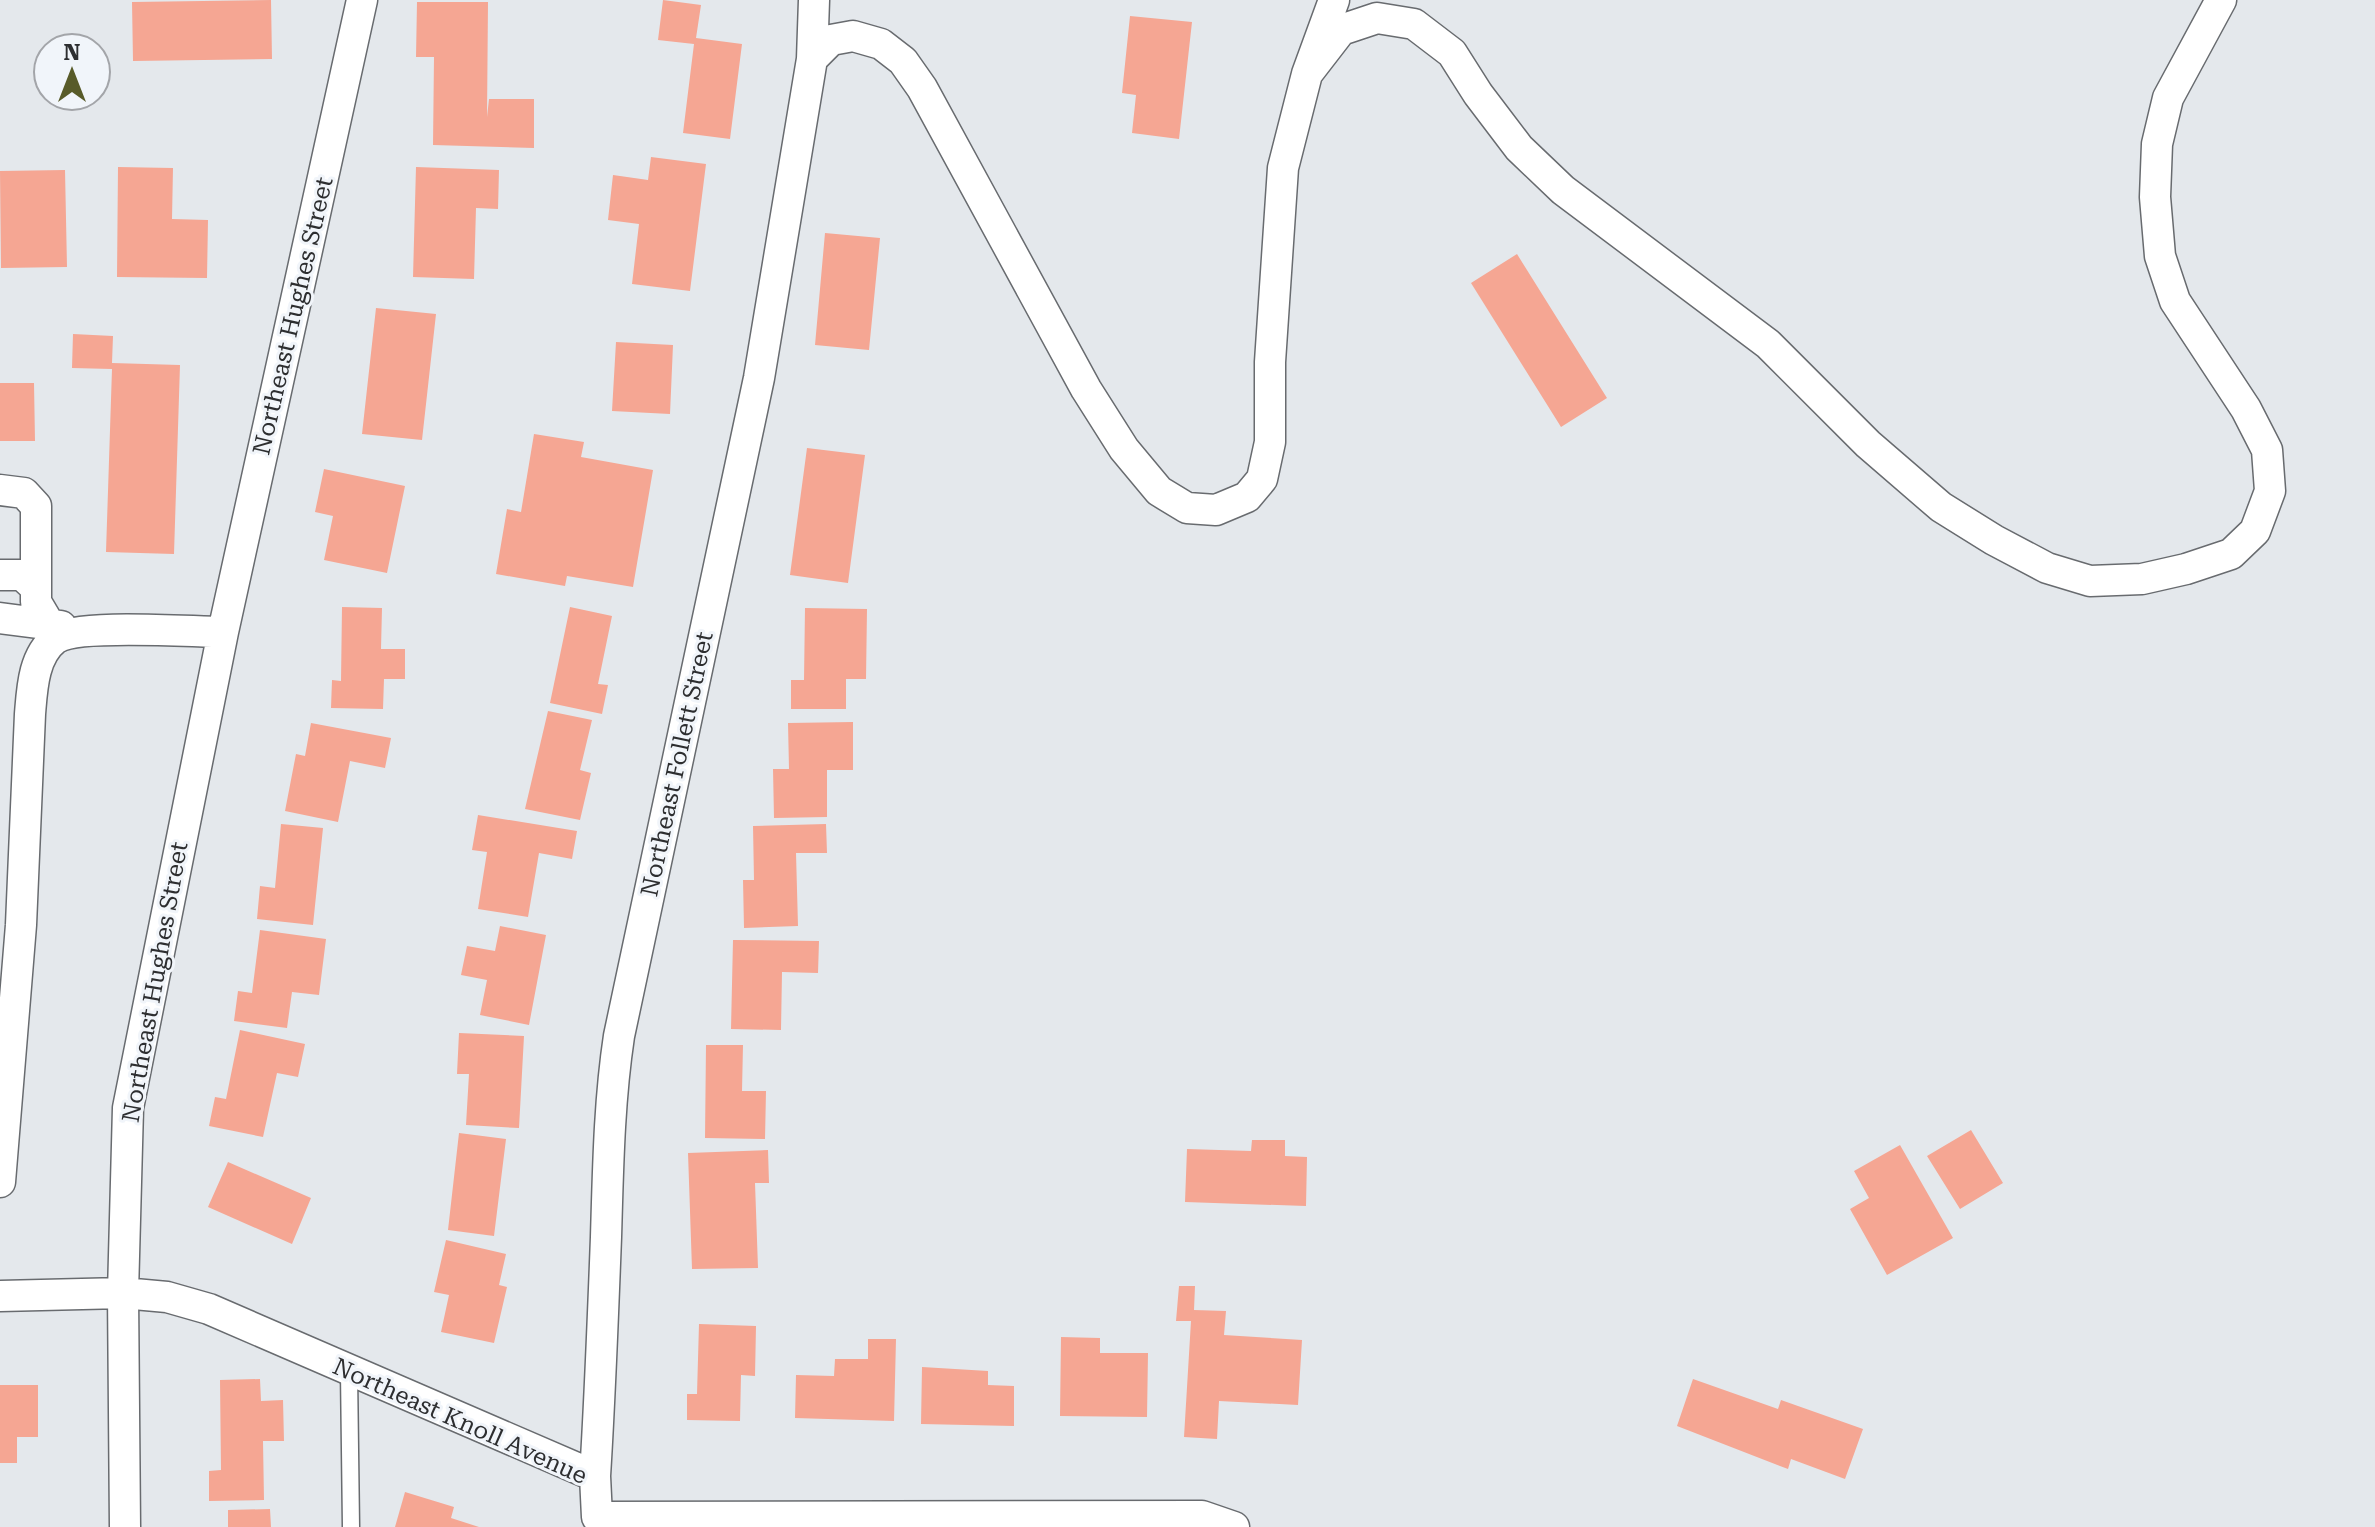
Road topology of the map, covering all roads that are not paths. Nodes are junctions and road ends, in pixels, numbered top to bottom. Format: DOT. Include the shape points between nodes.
graph roads {
  1 [pos="362,0"];
  2 [pos="814,0"];
  3 [pos="1334,0"];
  4 [pos="2221,0"];
  5 [pos="812,59"];
  6 [pos="1307,74"];
  7 [pos="0,490"];
  8 [pos="0,575"];
  9 [pos="36,588"];
  10 [pos="0,618"];
  11 [pos="49,624"];
  12 [pos="82,630"];
  13 [pos="223,632"];
  14 [pos="0,1182"];
  15 [pos="123,1293"];
  16 [pos="0,1296"];
  17 [pos="349,1372"];
  18 [pos="595,1476"];
  19 [pos="597,1522"];
  20 [pos="125,1527"];
  21 [pos="351,1527"];
  22 [pos="1234,1527"];
  1 -- 13 [label="street, Northeast Hughes Street"];
  2 -- 5 [label="street, Northeast Follett Street"];
  3 -- 6 [label="street"];
  4 -- 6 [label="street" via="2168,98 2157,144 2157,226 2160,256 2175,301 2267,450 2270,491 2255,531 2231,554 2142,579 2090,581 2047,568 1941,507 1868,444 1768,344 1563,190 1519,148 1452,53 1414,24 1377,18 1341,30"];
  5 -- 6 [label="street" via="831,40 853,36 881,44 903,61 1124,449 1159,491 1187,508 1216,510 1247,497 1262,479 1270,442 1283,168"];
  5 -- 18 [label="street, Northeast Follett Street" via="759,378 616,1050"];
  7 -- 9 [label="street" via="24,493 36,506"];
  8 -- 9 [label="street" via="22,575"];
  9 -- 11 [label="street" via="36,602"];
  10 -- 11 [label="street"];
  11 -- 12 [label="street"];
  12 -- 13 [label="street"];
  12 -- 14 [label="street" via="55,639 40,660 33,684"];
  13 -- 15 [label="street, Northeast Hughes Street" via="128,1108"];
  15 -- 16 [label="street, Northeast Knoll Avenue"];
  15 -- 17 [label="street, Northeast Knoll Avenue" via="167,1297 209,1309"];
  15 -- 20 [label="street, Northeast Hughes Street"];
  17 -- 18 [label="street, Northeast Knoll Avenue"];
  17 -- 21 [label="lane"];
  18 -- 19 [label="street, Northeast Knoll Avenue"];
  19 -- 22 [label="street, Northeast Knoll Avenue" via="1202,1516"];
}
